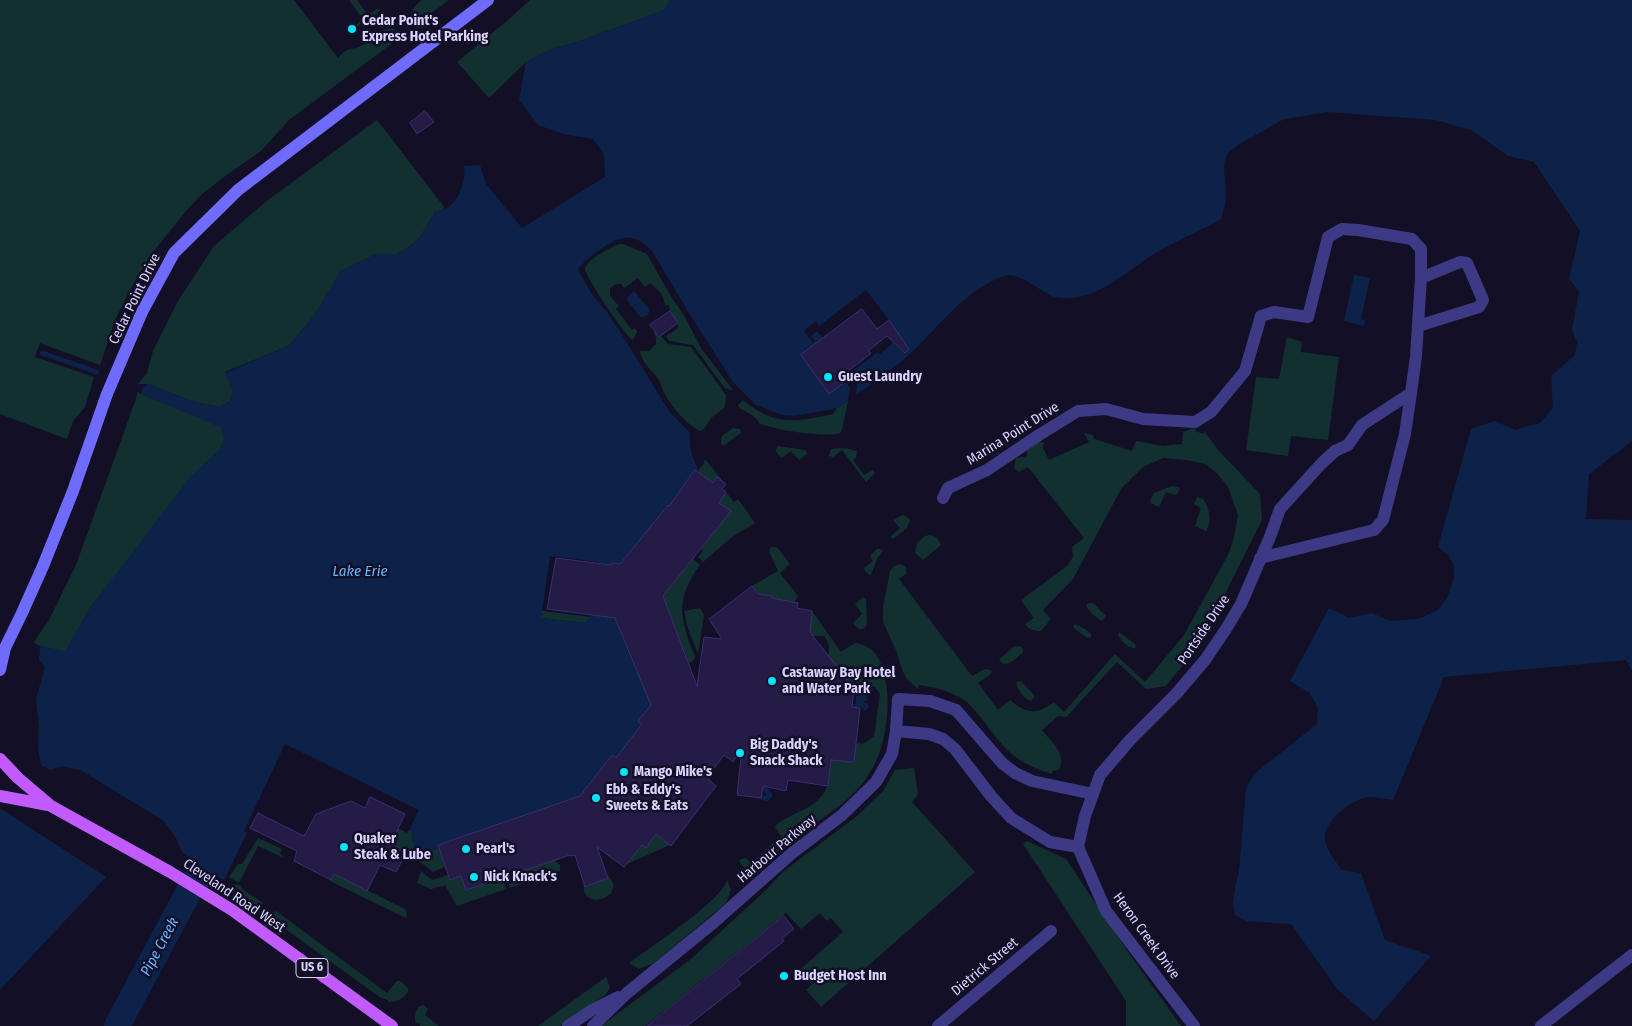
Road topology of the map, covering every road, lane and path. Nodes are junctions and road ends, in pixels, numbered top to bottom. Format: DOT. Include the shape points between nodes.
graph roads {
  1 [pos="488,0"];
  2 [pos="1421,278"];
  3 [pos="1418,326"];
  4 [pos="1411,393"];
  5 [pos="942,498"];
  6 [pos="1260,558"];
  7 [pos="2,651"];
  8 [pos="0,670"];
  9 [pos="896,731"];
  10 [pos="0,759"];
  11 [pos="1093,794"];
  12 [pos="0,796"];
  13 [pos="51,806"];
  14 [pos="1078,847"];
  15 [pos="1051,931"];
  16 [pos="1632,955"];
  17 [pos="627,993"];
  18 [pos="392,1026"];
  19 [pos="568,1026"];
  20 [pos="593,1026"];
  21 [pos="938,1026"];
  22 [pos="1194,1026"];
  23 [pos="1541,1026"];
  1 -- 7 [label="main road, Cedar Point Drive" via="238,190 174,253 142,312 43,566"];
  2 -- 3 [label="street"];
  2 -- 3 [label="street" via="1460,262 1467,263 1483,300 1479,307"];
  2 -- 5 [label="street, Marina Point Drive" via="1421,249 1412,239 1342,230 1328,237 1308,317 1274,312 1261,316 1245,371 1211,412 1195,422 1144,419 1106,409 1078,411 987,470 948,488"];
  3 -- 4 [label="street"];
  4 -- 6 [label="street, Portside Drive" via="1362,425 1348,445 1335,451 1291,495 1280,509"];
  4 -- 6 [label="street" via="1405,434 1383,520 1374,530"];
  6 -- 11 [label="street, Portside Drive" via="1241,604 1205,660 1100,774"];
  7 -- 8 [label="main road, Cedar Point Drive"];
  9 -- 11 [label="street, Harbour Parkway" via="898,699 930,701 956,710 1002,763 1015,773 1032,781"];
  9 -- 14 [label="street" via="929,734 943,739 1011,818 1050,842"];
  9 -- 17 [label="street, Harbour Parkway" via="892,754 876,782 842,815"];
  10 -- 13 [label="main road, Cleveland Road West / US 6"];
  11 -- 14 [label="street, Portside Drive"];
  12 -- 13 [label="main road, Cleveland Road West / US 6"];
  13 -- 18 [label="main road, Cleveland Road West / US 6" via="232,910"];
  14 -- 22 [label="street, Heron Creek Drive" via="1106,911"];
  15 -- 21 [label="street, Dietrick Street"];
  16 -- 23 [label="street"];
  17 -- 19 [label="street, Harbour Parkway"];
  17 -- 20 [label="street, Harbour Parkway"];
}
